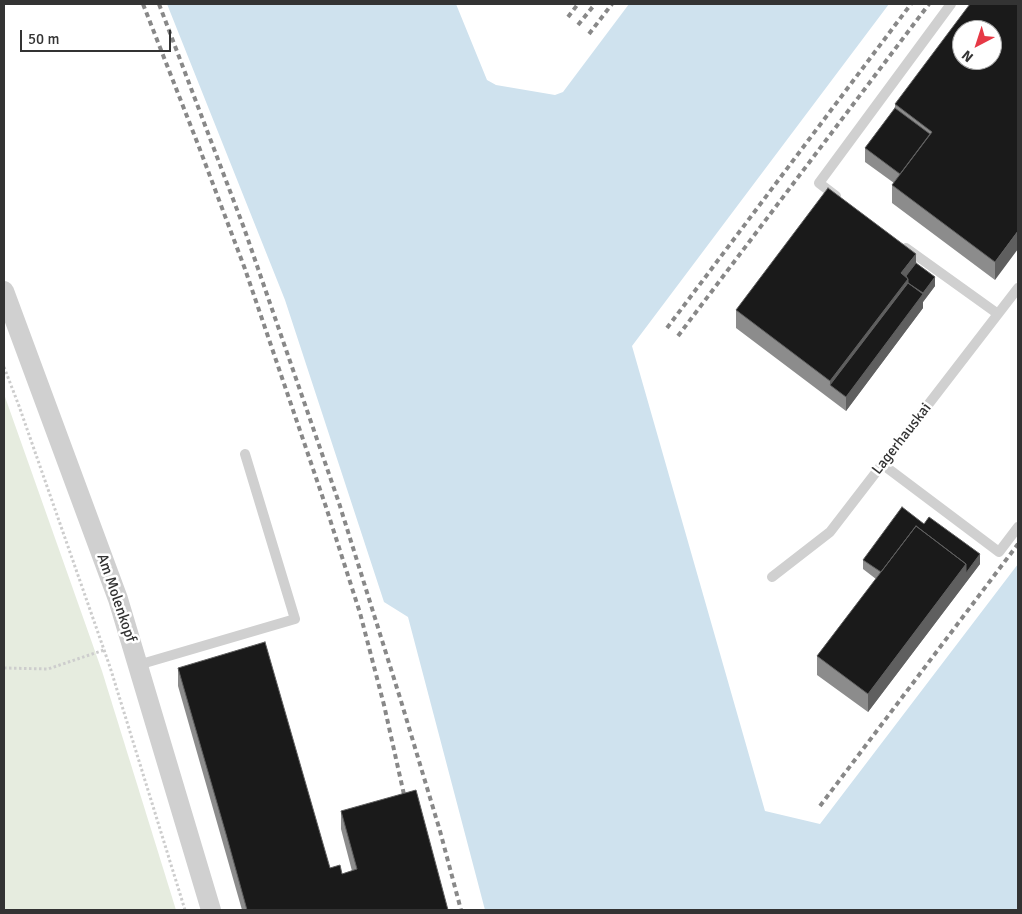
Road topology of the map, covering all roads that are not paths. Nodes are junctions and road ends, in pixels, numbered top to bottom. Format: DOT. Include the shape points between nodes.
graph roads {
  1 [pos="951,4"];
  2 [pos="842,200"];
  3 [pos="895,239"];
  4 [pos="1018,288"];
  5 [pos="4,291"];
  6 [pos="998,314"];
  7 [pos="245,454"];
  8 [pos="882,464"];
  9 [pos="1018,527"];
  10 [pos="772,577"];
  11 [pos="138,665"];
  12 [pos="212,910"];
  1 -- 2 [label="lane" via="819,183"];
  3 -- 6 [label="lane"];
  4 -- 6 [label="lane, Lagerhauskai"];
  5 -- 11 [label="street, Am Molenkopf" via="118,599"];
  6 -- 8 [label="lane, Lagerhauskai"];
  7 -- 11 [label="lane" via="296,619"];
  8 -- 9 [label="lane" via="999,552"];
  8 -- 10 [label="lane, Lagerhauskai" via="830,532"];
  11 -- 12 [label="street, Am Molenkopf"];
}
